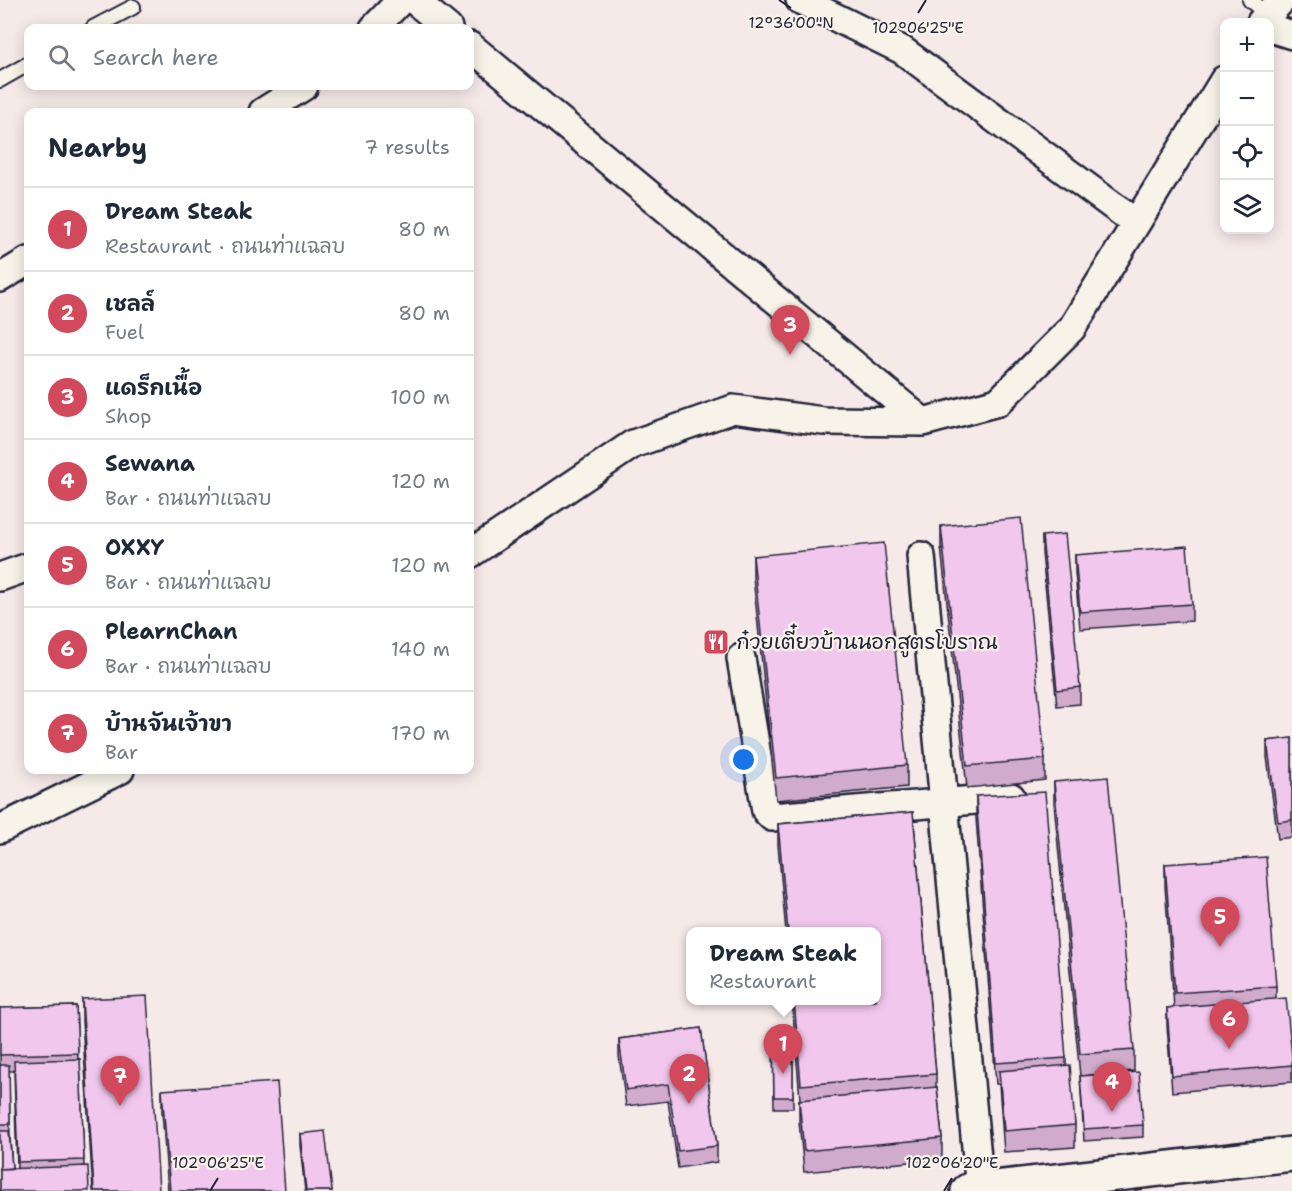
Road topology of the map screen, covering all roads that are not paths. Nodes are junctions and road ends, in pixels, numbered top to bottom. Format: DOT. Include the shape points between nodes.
graph roads {
  1 [pos="401,0"];
  2 [pos="414,0"];
  3 [pos="800,0"];
  4 [pos="133,7"];
  5 [pos="1266,13"];
  6 [pos="101,24"];
  7 [pos="378,24"];
  8 [pos="443,24"];
  9 [pos="1292,35"];
  10 [pos="474,49"];
  11 [pos="24,66"];
  12 [pos="0,80"];
  13 [pos="1220,86"];
  14 [pos="298,90"];
  15 [pos="269,108"];
  16 [pos="1136,223"];
  17 [pos="24,263"];
  18 [pos="0,278"];
  19 [pos="923,422"];
  20 [pos="474,551"];
  21 [pos="921,556"];
  22 [pos="24,568"];
  23 [pos="0,577"];
  24 [pos="741,658"];
  25 [pos="112,774"];
  26 [pos="1031,795"];
  27 [pos="944,803"];
  28 [pos="0,829"];
  29 [pos="1292,1154"];
  30 [pos="974,1190"];
  1 -- 7 [label="street"];
  2 -- 8 [label="street"];
  3 -- 16 [label="street" via="902,50"];
  4 -- 6 [label="lane"];
  5 -- 9 [label="street"];
  10 -- 19 [label="street"];
  11 -- 12 [label="lane"];
  13 -- 16 [label="street"];
  14 -- 15 [label="street"];
  16 -- 19 [label="street" via="1071,328 998,402"];
  17 -- 18 [label="street"];
  19 -- 20 [label="street" via="823,421 733,409 633,444"];
  21 -- 27 [label="street"];
  22 -- 23 [label="street"];
  24 -- 27 [label="street" via="769,815 782,818"];
  25 -- 28 [label="street"];
  26 -- 27 [label="street"];
  27 -- 30 [label="street"];
  29 -- 30 [label="main road"];
}
